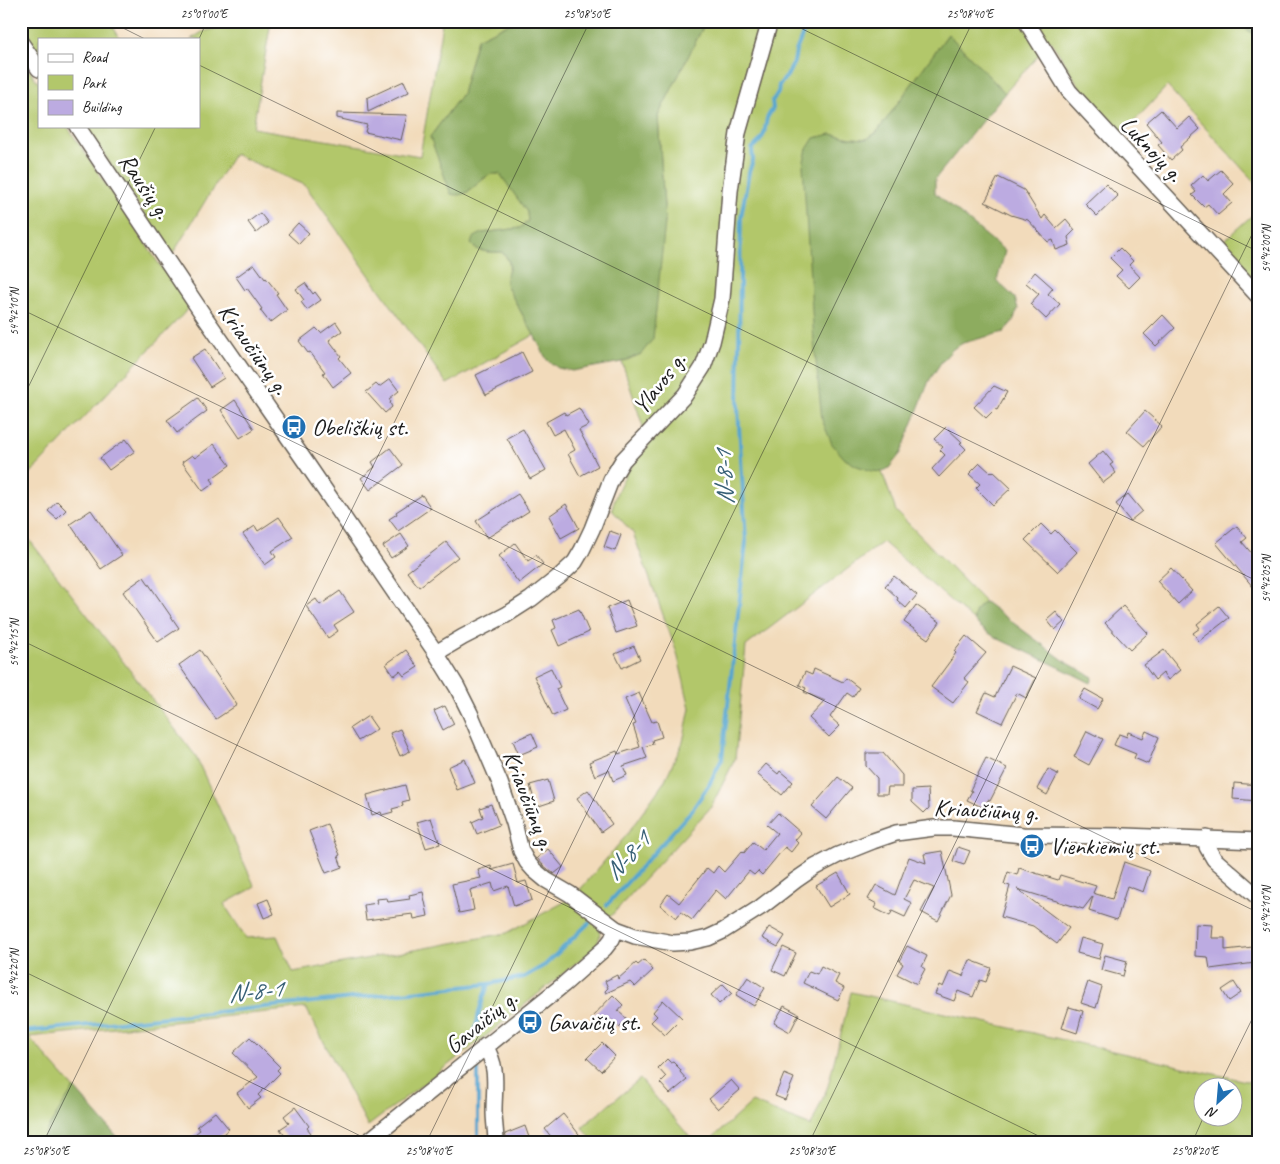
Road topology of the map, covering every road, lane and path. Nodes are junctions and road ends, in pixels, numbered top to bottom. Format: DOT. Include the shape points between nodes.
graph roads {
  1 [pos="770,21"];
  2 [pos="1026,21"];
  3 [pos="21,44"];
  4 [pos="38,68"];
  5 [pos="78,128"];
  6 [pos="175,272"];
  7 [pos="1259,297"];
  8 [pos="436,653"];
  9 [pos="1207,838"];
  10 [pos="1259,841"];
  11 [pos="1259,898"];
  12 [pos="616,929"];
  13 [pos="485,1046"];
  14 [pos="366,1143"];
  15 [pos="496,1143"];
  1 -- 8 [label="street, Ylavos g." via="738,133 722,299 712,342 702,367 684,395 623,460 574,562 531,599"];
  2 -- 7 [label="street, Luknojų g." via="1069,91"];
  3 -- 4 [label="street"];
  5 -- 6 [label="street, Raušių g."];
  6 -- 8 [label="street, Kriaučiūnų g."];
  8 -- 12 [label="street, Kriaučiūnų g." via="457,687 485,746 527,862 546,880"];
  9 -- 10 [label="street, Kriaučiūnų g."];
  9 -- 11 [label="street" via="1207,847 1214,859"];
  9 -- 12 [label="street, Kriaučiūnų g." via="1023,835 953,828 915,830 873,841 815,867 761,907 708,938 673,943 634,936"];
  12 -- 13 [label="street, Gavaičių g." via="605,948"];
  13 -- 14 [label="street, Gavaičių g."];
  13 -- 15 [label="street" via="494,1066"];
}
